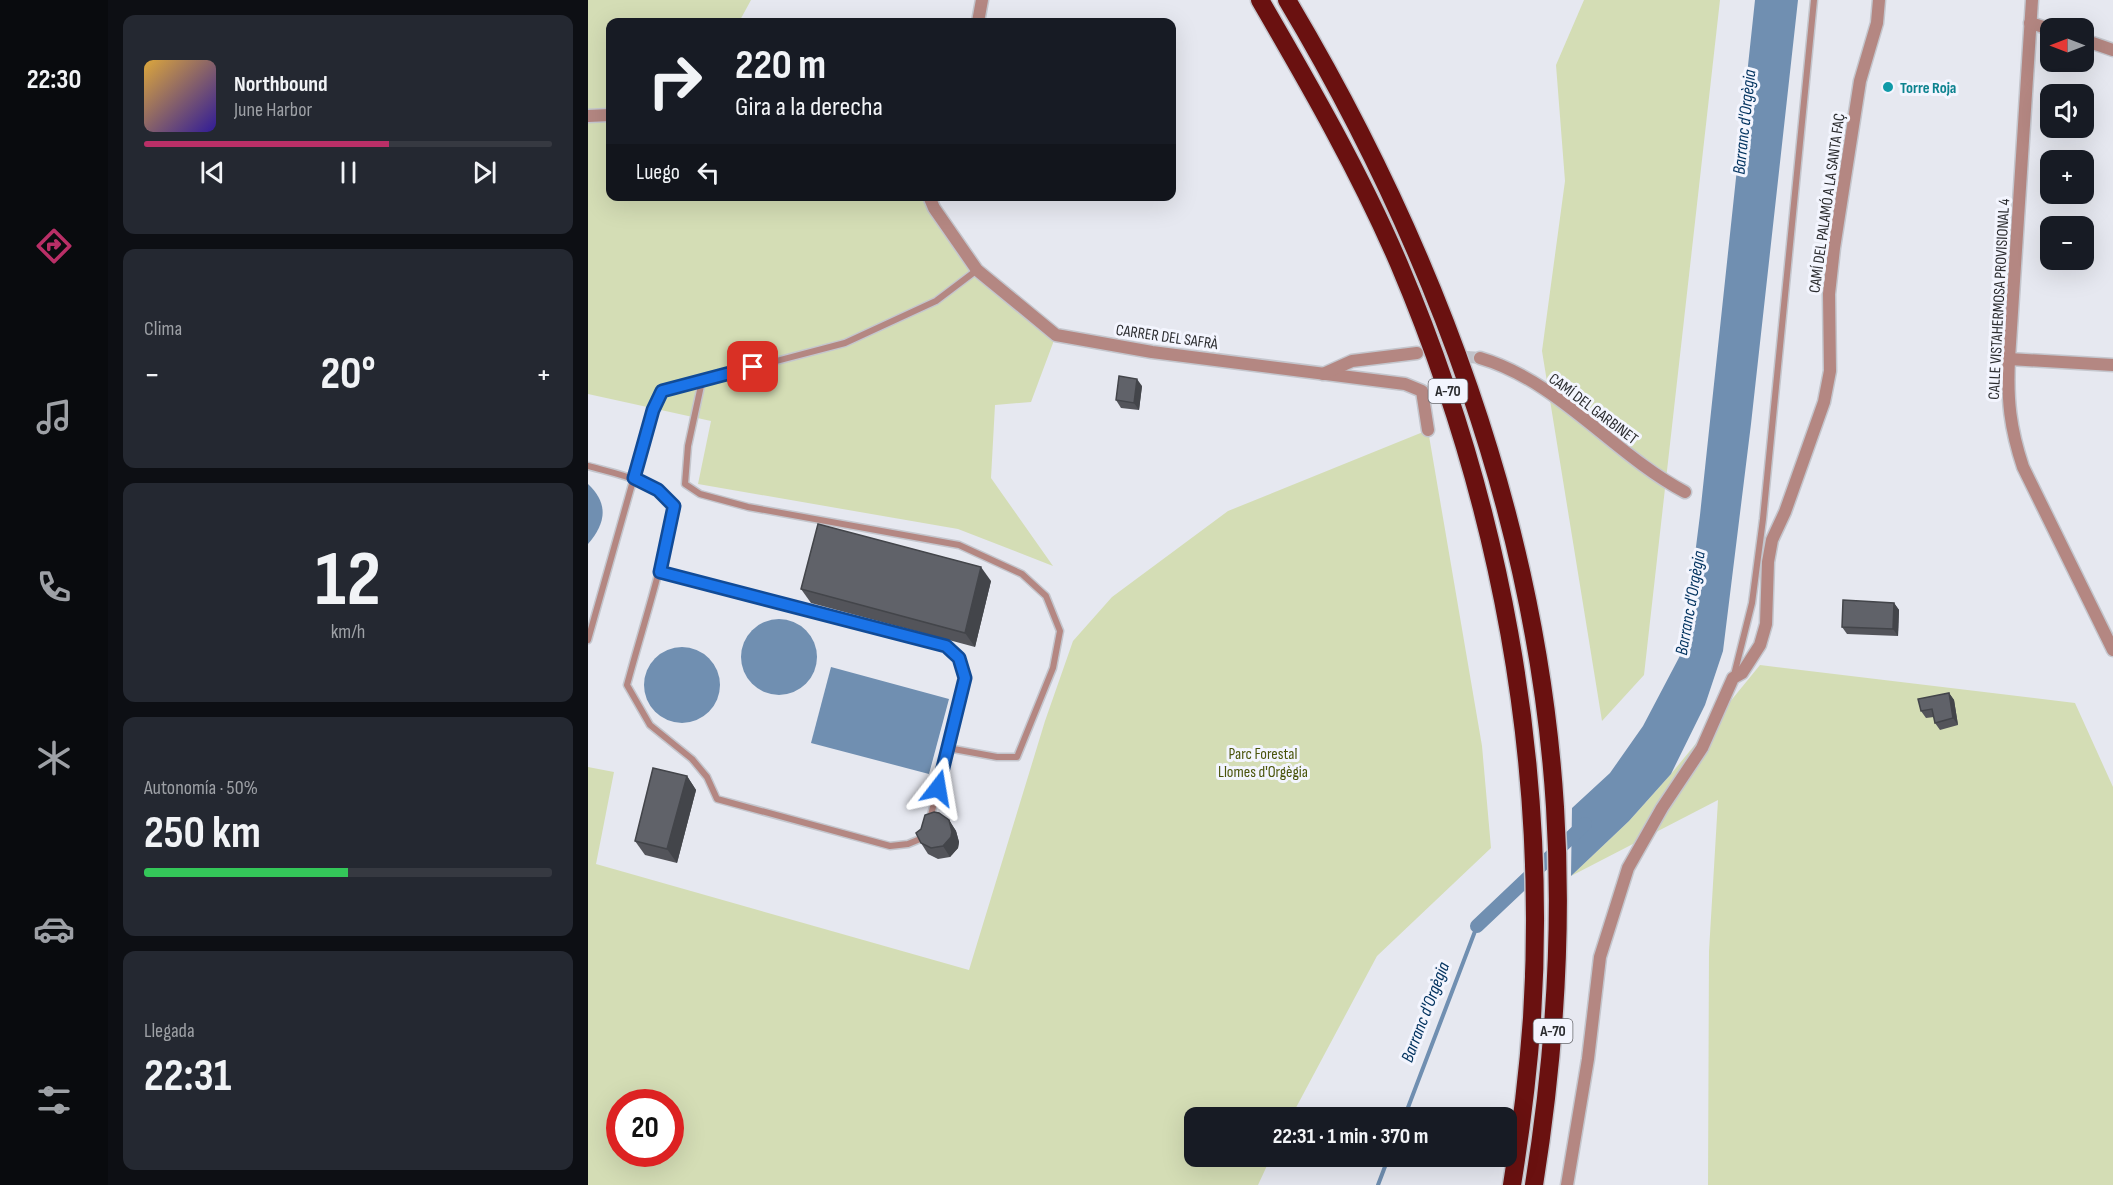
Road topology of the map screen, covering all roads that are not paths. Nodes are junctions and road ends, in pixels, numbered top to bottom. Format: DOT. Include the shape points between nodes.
graph roads {
  1 [pos="981,0"];
  2 [pos="1260,0"];
  3 [pos="1287,0"];
  4 [pos="1814,0"];
  5 [pos="1879,0"];
  6 [pos="2032,0"];
  7 [pos="979,18"];
  8 [pos="2031,23"];
  9 [pos="2040,26"];
  10 [pos="2094,43"];
  11 [pos="2113,50"];
  12 [pos="606,115"];
  13 [pos="588,116"];
  14 [pos="931,201"];
  15 [pos="977,270"];
  16 [pos="1417,353"];
  17 [pos="1479,358"];
  18 [pos="2009,359"];
  19 [pos="2113,365"];
  20 [pos="1322,374"];
  21 [pos="702,381"];
  22 [pos="1428,430"];
  23 [pos="588,466"];
  24 [pos="634,478"];
  25 [pos="1685,492"];
  26 [pos="660,572"];
  27 [pos="588,640"];
  28 [pos="2113,650"];
  29 [pos="1733,678"];
  30 [pos="948,748"];
  31 [pos="1512,1185"];
  32 [pos="1534,1185"];
  33 [pos="1567,1185"];
  1 -- 7 [label="street"];
  2 -- 31 [label="highway, A-70" via="1352,165 1416,307 1454,408 1487,526 1507,619 1527,754 1534,886 1532,1018"];
  3 -- 32 [label="highway, A-70" via="1342,97 1407,226 1464,372 1498,482 1527,601 1555,806 1557,877 1552,1043"];
  4 -- 29 [label="lane" via="1761,529 1752,603"];
  5 -- 29 [label="street, CAMÍ DEL PALAMÓ A LA SANTA FAÇ" via="1877,23 1860,81 1834,248 1829,294 1830,371 1824,402 1772,540 1766,624 1760,645 1742,673"];
  6 -- 8 [label="street, CALLE VISTAHERMOSA PROVISIONAL 4"];
  8 -- 9 [label="street"];
  8 -- 18 [label="street, CALLE VISTAHERMOSA PROVISIONAL 4"];
  10 -- 11 [label="street"];
  12 -- 13 [label="street"];
  14 -- 15 [label="street, CARRER DEL SAFRÀ"];
  15 -- 20 [label="street, CARRER DEL SAFRÀ" via="1056,335"];
  15 -- 21 [label="lane" via="936,302 844,343"];
  16 -- 20 [label="street" via="1352,361"];
  17 -- 25 [label="street, CAMÍ DEL GARBINET" via="1503,364 1548,392 1660,479"];
  18 -- 19 [label="street"];
  18 -- 28 [label="street, CALLE VISTAHERMOSA PROVISIONAL 4" via="2009,412 2023,467"];
  20 -- 22 [label="street, CARRER DEL SAFRÀ" via="1405,384 1422,391"];
  21 -- 24 [label="lane" via="662,391"];
  21 -- 30 [label="lane" via="688,446 685,484 700,494 748,507 959,545 1022,574 1046,596 1060,631 1053,668 1017,757"];
  23 -- 24 [label="lane"];
  24 -- 26 [label="lane" via="658,490 674,506"];
  24 -- 27 [label="lane"];
  26 -- 30 [label="lane" via="946,646 959,658 965,678"];
  26 -- 30 [label="lane" via="627,685 650,725 692,759 707,777 717,799 890,846 908,844 924,838"];
  29 -- 33 [label="street, CAMÍ DEL PALAMÓ A LA SANTA FAÇ" via="1702,748 1628,868 1600,957"];
}
